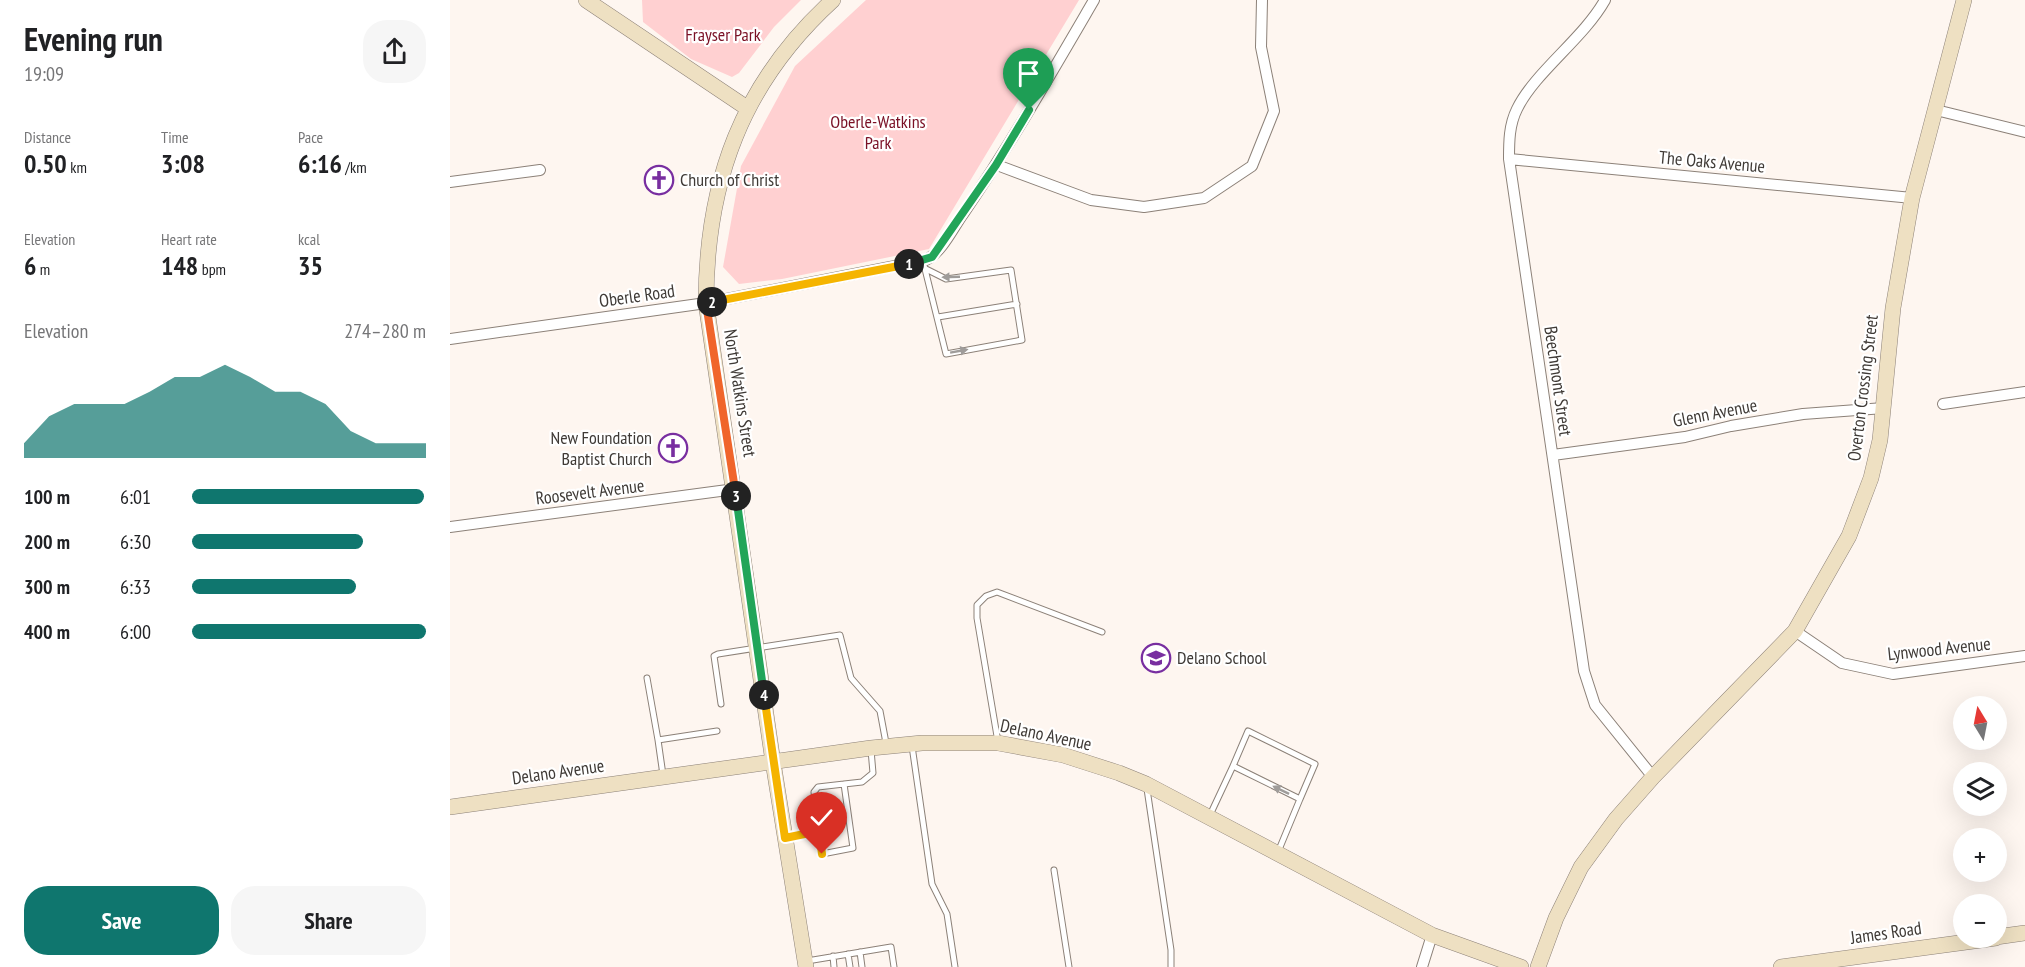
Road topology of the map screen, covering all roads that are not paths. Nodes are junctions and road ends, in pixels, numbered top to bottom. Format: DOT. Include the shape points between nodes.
graph roads {
  1 [pos="586,0"];
  2 [pos="833,0"];
  3 [pos="1094,0"];
  4 [pos="1262,0"];
  5 [pos="1605,0"];
  6 [pos="1964,0"];
  7 [pos="747,108"];
  8 [pos="1936,110"];
  9 [pos="2025,132"];
  10 [pos="1509,159"];
  11 [pos="996,165"];
  12 [pos="540,170"];
  13 [pos="450,182"];
  14 [pos="1912,198"];
  15 [pos="927,262"];
  16 [pos="706,303"];
  17 [pos="1017,304"];
  18 [pos="938,317"];
  19 [pos="450,339"];
  20 [pos="2025,392"];
  21 [pos="1943,404"];
  22 [pos="1884,408"];
  23 [pos="1553,455"];
  24 [pos="735,489"];
  25 [pos="450,527"];
  26 [pos="1102,632"];
  27 [pos="1795,632"];
  28 [pos="757,648"];
  29 [pos="2025,656"];
  30 [pos="647,678"];
  31 [pos="721,704"];
  32 [pos="717,730"];
  33 [pos="658,740"];
  34 [pos="998,743"];
  35 [pos="912,745"];
  36 [pos="879,748"];
  37 [pos="773,762"];
  38 [pos="1233,766"];
  39 [pos="664,777"];
  40 [pos="1653,777"];
  41 [pos="844,784"];
  42 [pos="1146,784"];
  43 [pos="1300,799"];
  44 [pos="846,802"];
  45 [pos="839,803"];
  46 [pos="824,805"];
  47 [pos="816,806"];
  48 [pos="450,807"];
  49 [pos="1209,817"];
  50 [pos="850,827"];
  51 [pos="842,828"];
  52 [pos="828,830"];
  53 [pos="819,831"];
  54 [pos="785,838"];
  55 [pos="1277,853"];
  56 [pos="1054,870"];
  57 [pos="2025,933"];
  58 [pos="1432,935"];
  59 [pos="2007,935"];
  60 [pos="1953,943"];
  61 [pos="860,952"];
  62 [pos="848,954"];
  63 [pos="833,956"];
  64 [pos="806,964"];
  65 [pos="834,967"];
  66 [pos="850,967"];
  67 [pos="862,967"];
  68 [pos="894,967"];
  69 [pos="955,967"];
  70 [pos="1070,967"];
  71 [pos="1171,967"];
  72 [pos="1422,967"];
  73 [pos="1521,967"];
  74 [pos="1538,967"];
  75 [pos="1781,967"];
  1 -- 7 [label="main road"];
  2 -- 7 [label="main road, North Watkins Street" via="793,38"];
  3 -- 11 [label="street"];
  4 -- 11 [label="street" via="1261,47 1274,111 1252,166 1204,198 1144,207 1090,200"];
  5 -- 10 [label="street, Beechmont Street" via="1517,108 1509,132"];
  6 -- 8 [label="main road, Overton Crossing Street"];
  7 -- 16 [label="main road, North Watkins Street" via="721,180 708,235"];
  8 -- 9 [label="street"];
  8 -- 14 [label="main road, Overton Crossing Street"];
  10 -- 14 [label="street, The Oaks Avenue"];
  10 -- 23 [label="street, Beechmont Street"];
  11 -- 15 [label="street"];
  12 -- 13 [label="street"];
  14 -- 22 [label="main road, Overton Crossing Street" via="1893,308"];
  15 -- 16 [label="street, Oberle Road"];
  17 -- 15 [label="lane, one-way" via="1011,270 945,279"];
  15 -- 18 [label="lane"];
  16 -- 19 [label="street, Oberle Road"];
  16 -- 24 [label="main road, North Watkins Street"];
  17 -- 18 [label="lane"];
  18 -- 17 [label="lane, one-way" via="946,354 1022,340"];
  20 -- 21 [label="street"];
  22 -- 23 [label="street, Glenn Avenue" via="1803,414 1685,437"];
  22 -- 27 [label="main road, Overton Crossing Street" via="1871,478 1861,507 1829,575"];
  23 -- 40 [label="street, Beechmont Street" via="1584,671 1595,705"];
  24 -- 25 [label="street, Roosevelt Avenue"];
  24 -- 28 [label="main road, North Watkins Street"];
  26 -- 34 [label="lane" via="997,592 977,605"];
  27 -- 29 [label="street, Lynwood Avenue" via="1842,663 1893,674"];
  27 -- 40 [label="main road, Overton Crossing Street"];
  28 -- 31 [label="lane" via="714,656"];
  28 -- 36 [label="lane" via="840,635 851,678 880,711"];
  28 -- 37 [label="main road, North Watkins Street"];
  30 -- 33 [label="lane"];
  32 -- 33 [label="lane"];
  33 -- 39 [label="lane"];
  34 -- 35 [label="main road, Delano Avenue"];
  34 -- 42 [label="main road, Delano Avenue" via="1063,755"];
  35 -- 36 [label="main road, Delano Avenue"];
  35 -- 69 [label="lane" via="932,884 947,914"];
  36 -- 37 [label="main road, Delano Avenue"];
  36 -- 41 [label="lane" via="873,773 862,782"];
  37 -- 39 [label="main road, Delano Avenue"];
  37 -- 54 [label="main road, North Watkins Street"];
  43 -- 38 [label="lane, one-way"];
  38 -- 43 [label="lane" via="1248,731 1315,764"];
  38 -- 49 [label="lane"];
  39 -- 48 [label="main road, Delano Avenue"];
  40 -- 74 [label="main road, Overton Crossing Street" via="1581,867"];
  41 -- 44 [label="lane"];
  41 -- 47 [label="lane" via="818,787 814,792"];
  42 -- 49 [label="main road, Delano Avenue"];
  42 -- 71 [label="lane"];
  43 -- 55 [label="lane"];
  44 -- 45 [label="lane"];
  44 -- 50 [label="lane"];
  46 -- 47 [label="lane"];
  47 -- 53 [label="lane"];
  49 -- 55 [label="main road, Delano Avenue"];
  50 -- 51 [label="lane"];
  50 -- 53 [label="lane" via="853,848 822,854"];
  52 -- 53 [label="lane"];
  53 -- 54 [label="lane"];
  54 -- 64 [label="main road, North Watkins Street"];
  55 -- 58 [label="main road, Delano Avenue"];
  56 -- 70 [label="lane"];
  57 -- 59 [label="main road, James Road"];
  58 -- 72 [label="street"];
  58 -- 73 [label="main road, Delano Avenue"];
  60 -- 75 [label="main road, James Road"];
  61 -- 62 [label="lane"];
  61 -- 67 [label="lane"];
  61 -- 68 [label="lane" via="891,947"];
  62 -- 63 [label="lane"];
  62 -- 66 [label="lane"];
  63 -- 64 [label="lane"];
  63 -- 65 [label="lane"];
}
